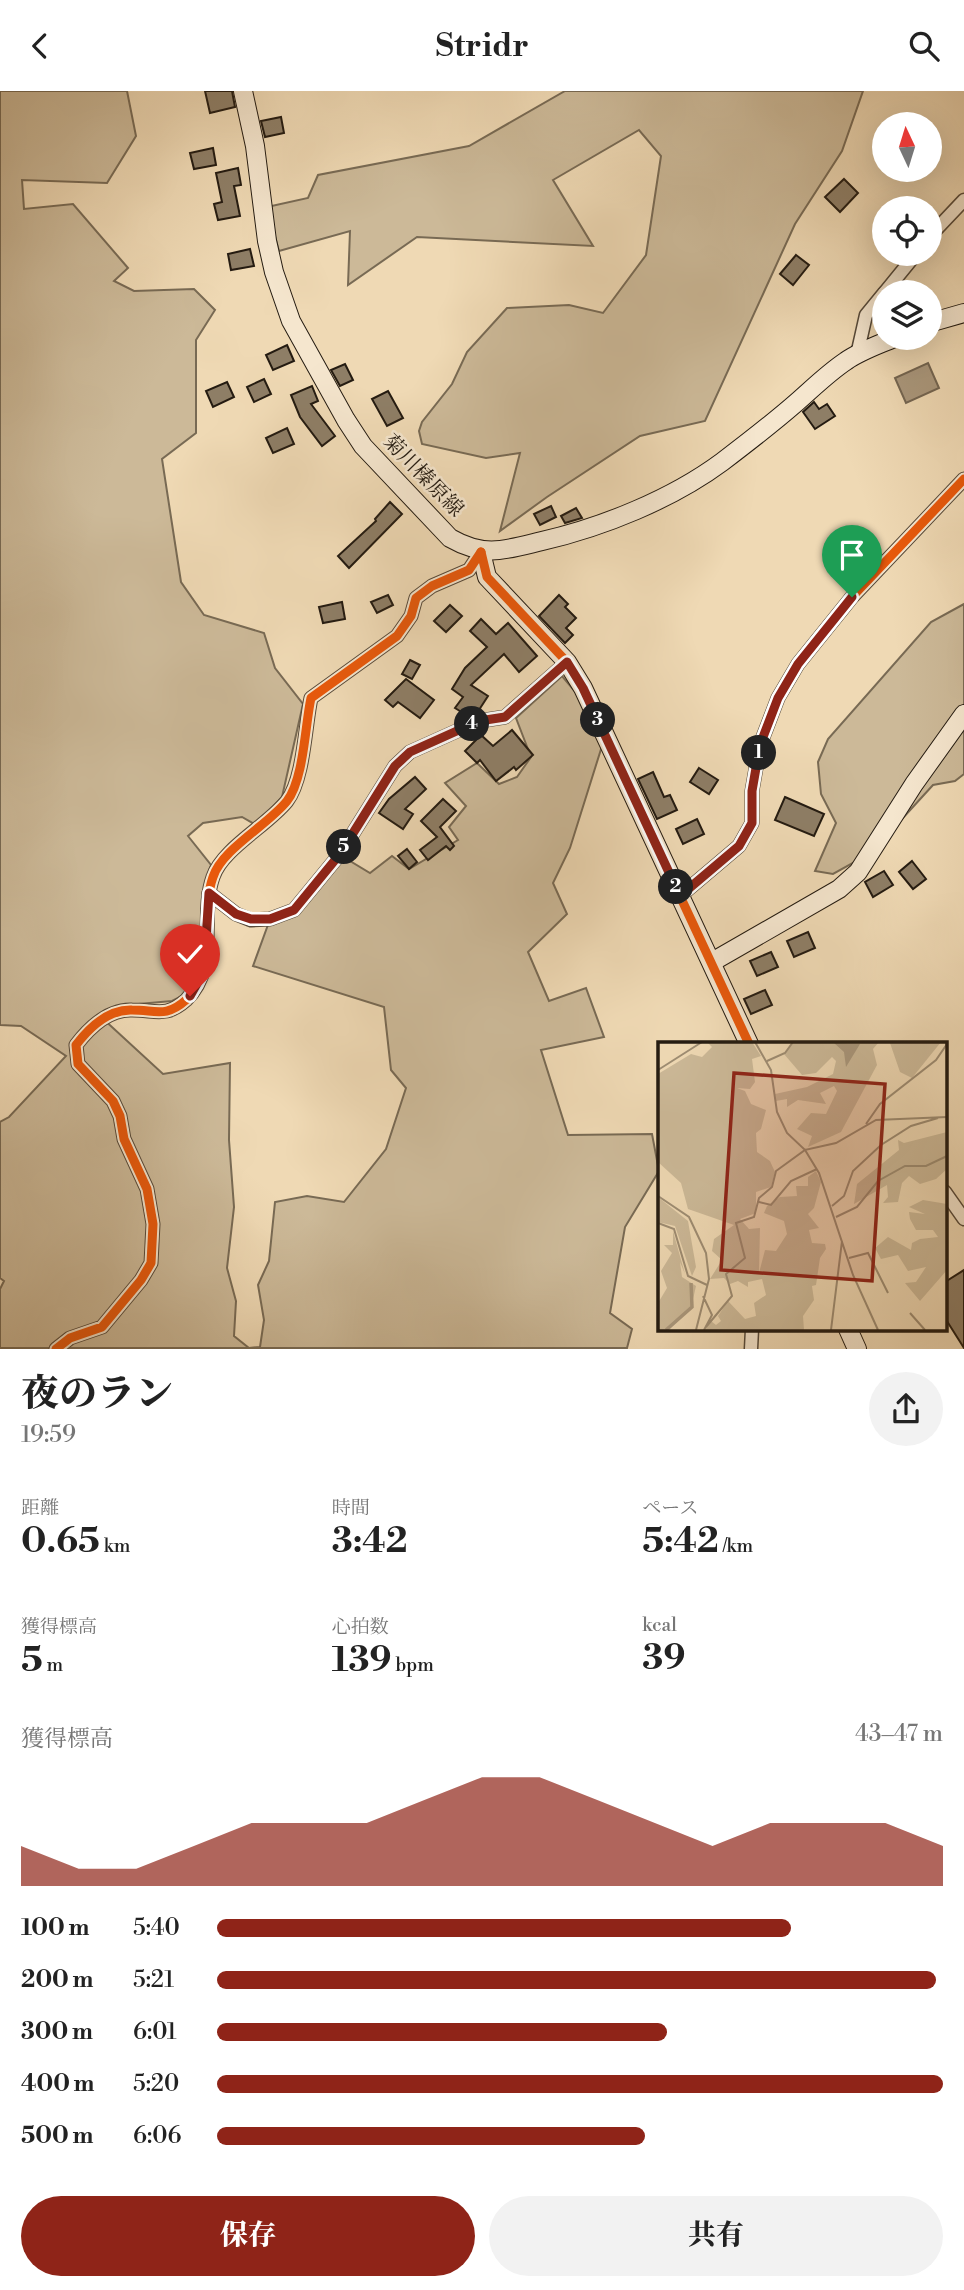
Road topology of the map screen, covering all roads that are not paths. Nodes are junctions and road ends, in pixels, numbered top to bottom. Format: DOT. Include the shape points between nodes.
graph roads {
  1 [pos="243,91"];
  2 [pos="964,200"];
  3 [pos="942,223"];
  4 [pos="906,266"];
  5 [pos="895,280"];
  6 [pos="872,308"];
  7 [pos="964,313"];
  8 [pos="942,319"];
  9 [pos="872,348"];
  10 [pos="857,355"];
  11 [pos="964,479"];
  12 [pos="481,552"];
  13 [pos="567,662"];
  14 [pos="964,714"];
  15 [pos="209,893"];
  16 [pos="680,896"];
  17 [pos="712,961"];
  18 [pos="748,1042"];
  19 [pos="946,1193"];
  20 [pos="964,1219"];
  21 [pos="752,1331"];
  22 [pos="849,1331"];
  23 [pos="56,1349"];
  24 [pos="751,1349"];
  25 [pos="857,1349"];
  1 -- 12 [label="main road, 菊川榛原線" via="267,241 291,321 363,446 450,538"];
  2 -- 3 [label="street"];
  4 -- 5 [label="street"];
  6 -- 10 [label="street" via="866,315"];
  7 -- 8 [label="main road"];
  9 -- 10 [label="main road"];
  10 -- 12 [label="main road" via="719,464 677,490 605,523"];
  11 -- 16 [label="street" via="852,597 798,664 778,698 760,745 752,823 739,846"];
  12 -- 13 [label="main road" via="487,577"];
  12 -- 15 [label="street" via="469,570 416,598 411,616 397,636 311,698 300,767 288,800 217,868"];
  13 -- 15 [label="street" via="505,717 479,721 410,752 395,766 340,854 294,910 270,919 251,919 236,914"];
  13 -- 16 [label="main road"];
  14 -- 17 [label="main road" via="858,872 839,889"];
  15 -- 23 [label="street" via="204,971 190,996 175,1010 118,1011 89,1027 76,1045 78,1064 113,1101 147,1189 153,1224 151,1263 102,1327 70,1338"];
  16 -- 17 [label="main road"];
  17 -- 18 [label="main road"];
  19 -- 20 [label="street"];
  21 -- 24 [label="street"];
  22 -- 25 [label="main road"];
}
